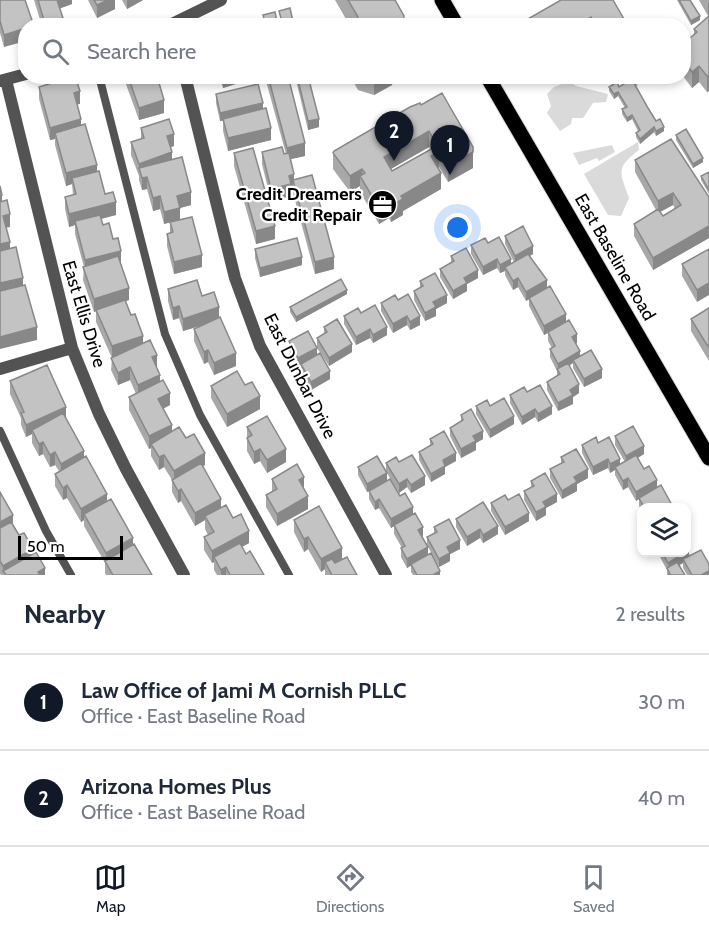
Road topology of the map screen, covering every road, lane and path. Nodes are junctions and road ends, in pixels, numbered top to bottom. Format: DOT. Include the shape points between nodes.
graph roads {
  1 [pos="221,0"];
  2 [pos="442,0"];
  3 [pos="185,18"];
  4 [pos="452,18"];
  5 [pos="18,76"];
  6 [pos="3,80"];
  7 [pos="101,84"];
  8 [pos="187,84"];
  9 [pos="492,84"];
  10 [pos="72,348"];
  11 [pos="0,369"];
  12 [pos="0,431"];
  13 [pos="709,458"];
  14 [pos="70,575"];
  15 [pos="184,575"];
  16 [pos="289,575"];
  17 [pos="386,575"];
  1 -- 3 [label="street"];
  2 -- 4 [label="main road"];
  5 -- 6 [label="street"];
  6 -- 10 [label="street, East Ellis Drive"];
  7 -- 16 [label="lane" via="165,334 200,414"];
  8 -- 17 [label="street, East Dunbar Drive" via="235,278 260,346"];
  9 -- 13 [label="main road, East Baseline Road"];
  10 -- 11 [label="street"];
  10 -- 15 [label="street, East Ellis Drive" via="108,432"];
  12 -- 14 [label="lane"];
}
